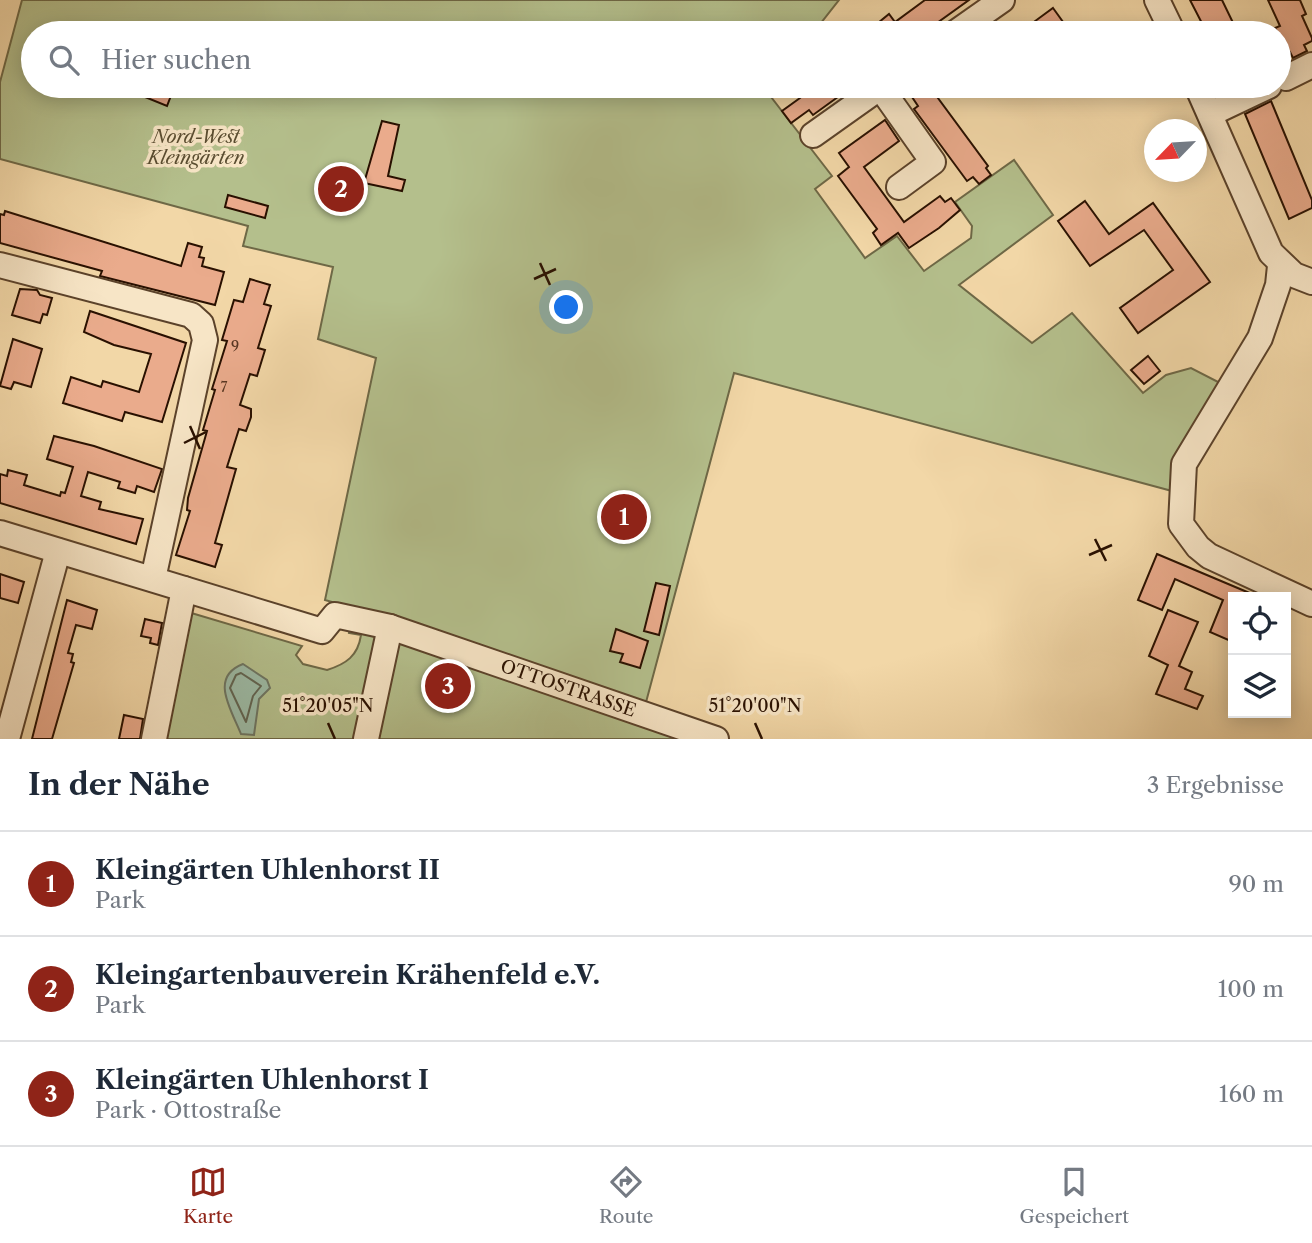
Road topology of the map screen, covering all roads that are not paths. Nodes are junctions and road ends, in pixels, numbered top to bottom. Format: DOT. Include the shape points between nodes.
graph roads {
  1 [pos="1002,0"];
  2 [pos="1157,0"];
  3 [pos="972,21"];
  4 [pos="1167,21"];
  5 [pos="1312,53"];
  6 [pos="1291,71"];
  7 [pos="864,98"];
  8 [pos="889,98"];
  9 [pos="1203,98"];
  10 [pos="1243,98"];
  11 [pos="1210,114"];
  12 [pos="813,135"];
  13 [pos="899,187"];
  14 [pos="0,265"];
  15 [pos="1280,265"];
  16 [pos="1312,282"];
  17 [pos="0,533"];
  18 [pos="58,551"];
  19 [pos="153,579"];
  20 [pos="184,589"];
  21 [pos="1312,604"];
  22 [pos="390,627"];
  23 [pos="7,739"];
  24 [pos="153,739"];
  25 [pos="366,739"];
  26 [pos="716,739"];
  1 -- 3 [label="street"];
  2 -- 4 [label="street"];
  5 -- 6 [label="street"];
  7 -- 12 [label="street"];
  8 -- 13 [label="street" via="933,162"];
  9 -- 11 [label="street"];
  10 -- 11 [label="street"];
  11 -- 15 [label="street" via="1260,231"];
  14 -- 19 [label="street" via="191,315 201,324 205,340"];
  15 -- 16 [label="street"];
  15 -- 21 [label="street" via="1260,338 1184,464 1181,524 1209,556"];
  17 -- 18 [label="street, OTTOSTRASSE"];
  18 -- 19 [label="street, OTTOSTRASSE"];
  18 -- 23 [label="street"];
  19 -- 20 [label="street, OTTOSTRASSE"];
  20 -- 22 [label="street, OTTOSTRASSE" via="322,631 335,615"];
  20 -- 24 [label="street"];
  22 -- 25 [label="street"];
  22 -- 26 [label="street, OTTOSTRASSE"];
}
